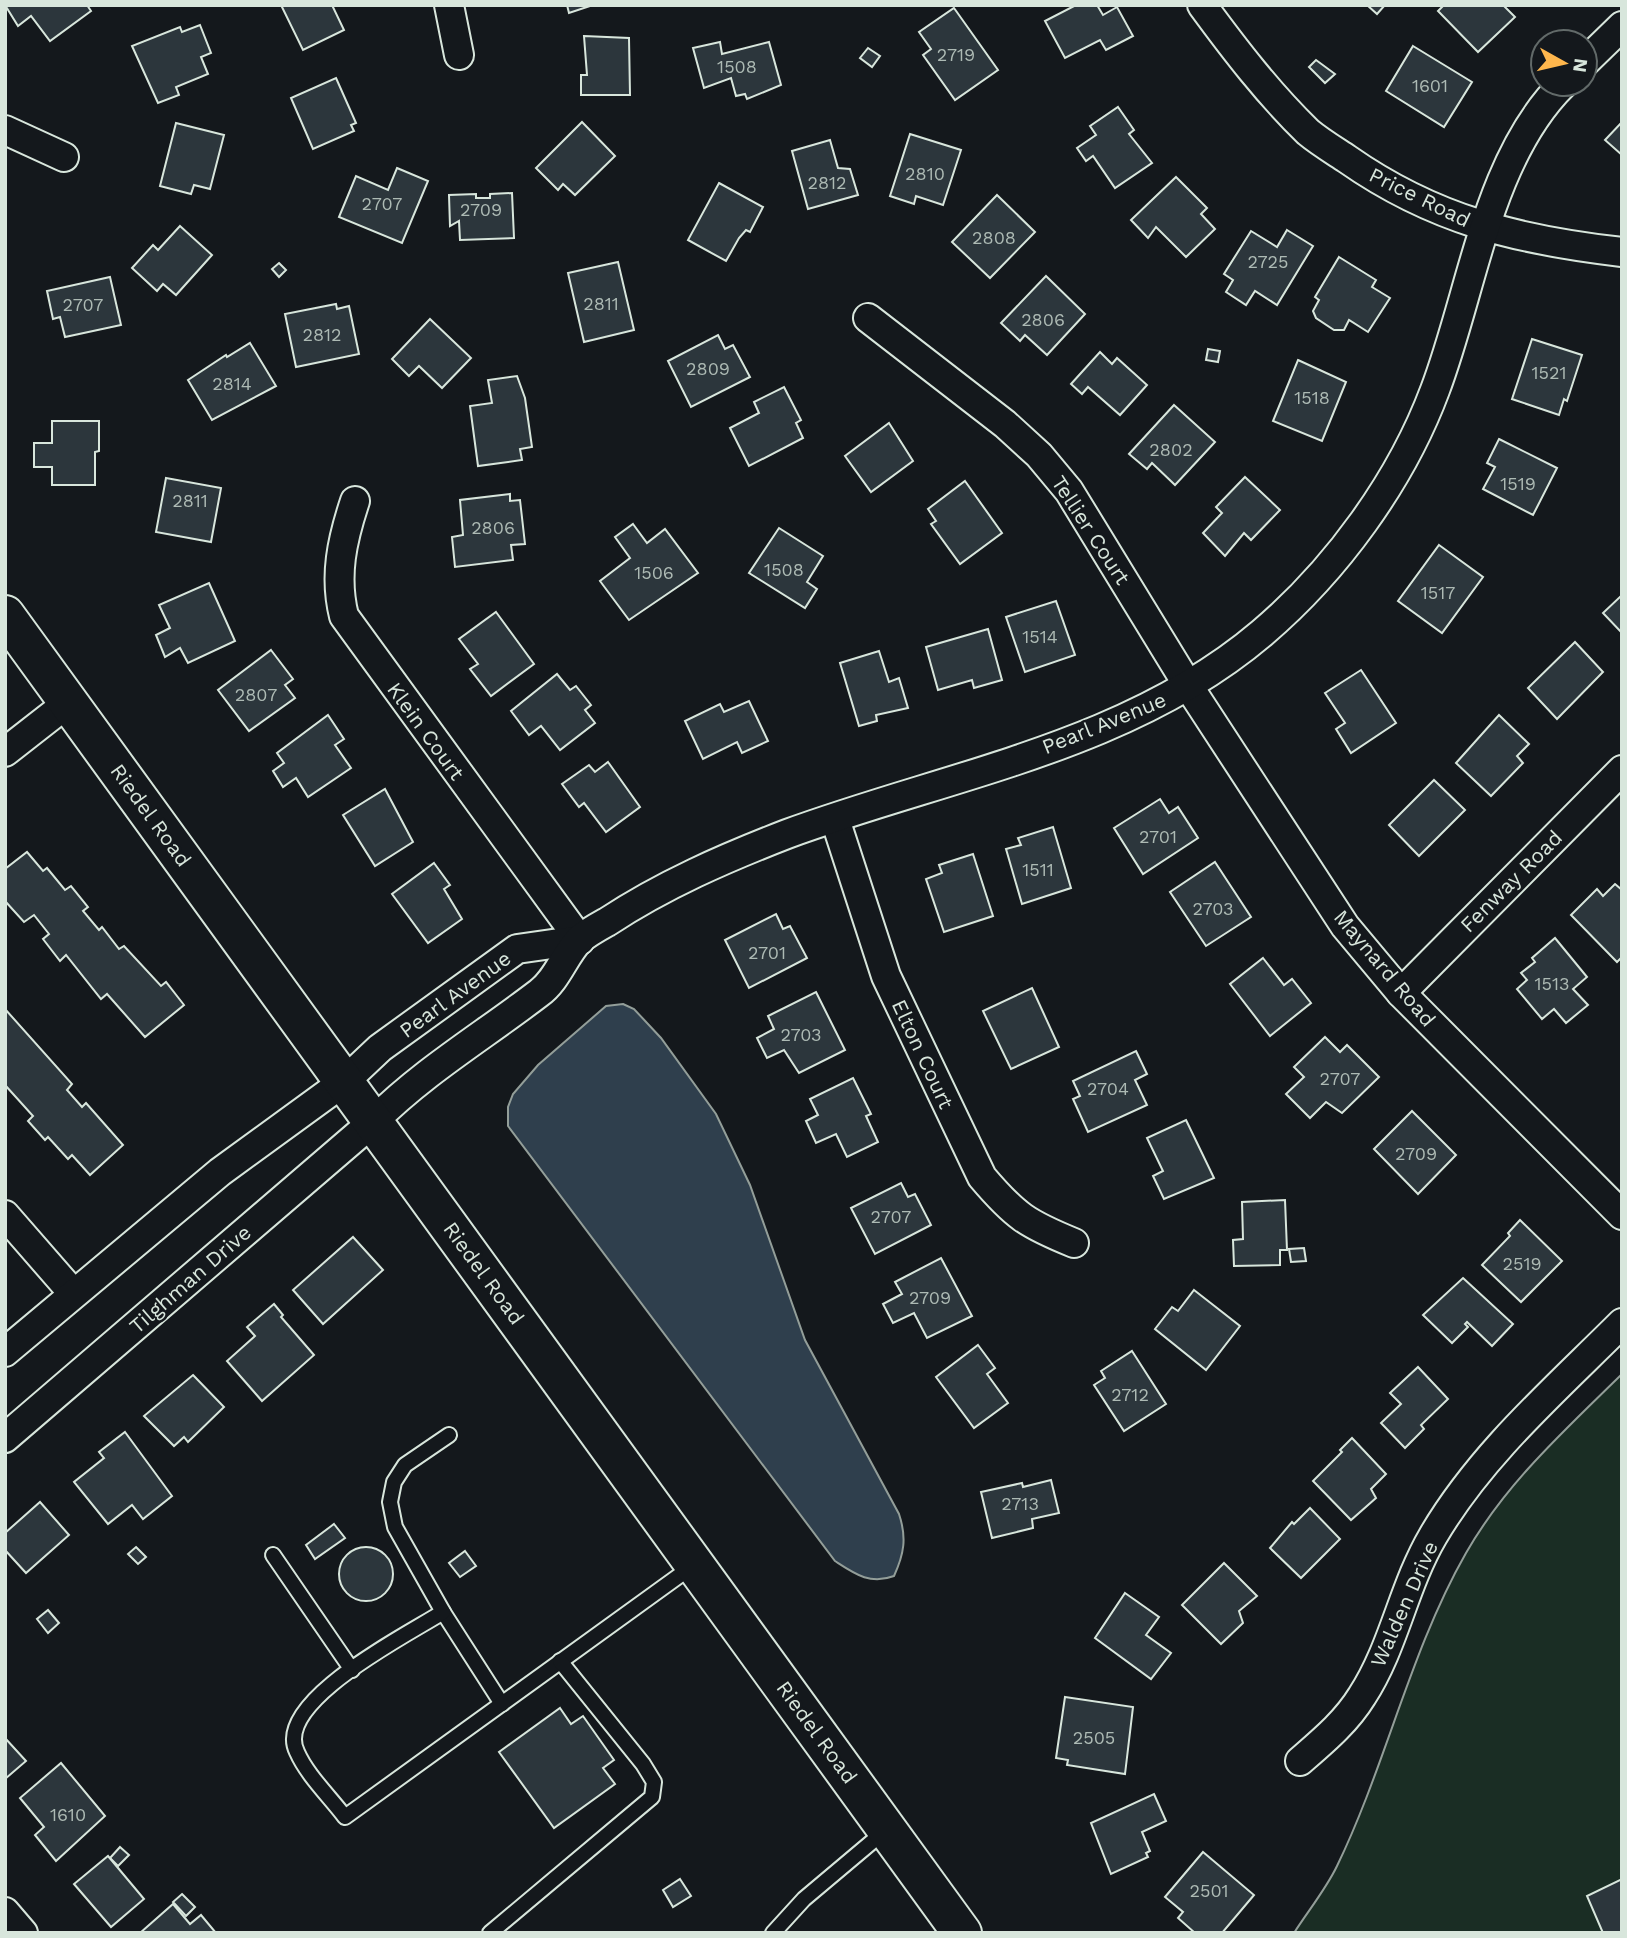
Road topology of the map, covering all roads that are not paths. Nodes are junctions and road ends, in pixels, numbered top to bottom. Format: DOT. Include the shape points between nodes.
graph roads {
  1 [pos="449,5"];
  2 [pos="1202,5"];
  3 [pos="1622,26"];
  4 [pos="1599,48"];
  5 [pos="459,55"];
  6 [pos="1550,98"];
  7 [pos="5,130"];
  8 [pos="64,157"];
  9 [pos="1485,228"];
  10 [pos="1622,252"];
  11 [pos="868,318"];
  12 [pos="355,501"];
  13 [pos="5,615"];
  14 [pos="1189,687"];
  15 [pos="69,702"];
  16 [pos="5,752"];
  17 [pos="1622,769"];
  18 [pos="835,819"];
  19 [pos="580,940"];
  20 [pos="1401,993"];
  21 [pos="345,1081"];
  22 [pos="374,1121"];
  23 [pos="5,1215"];
  24 [pos="1622,1215"];
  25 [pos="1074,1243"];
  26 [pos="73,1293"];
  27 [pos="1622,1322"];
  28 [pos="5,1352"];
  29 [pos="449,1435"];
  30 [pos="5,1437"];
  31 [pos="273,1555"];
  32 [pos="695,1564"];
  33 [pos="443,1612"];
  34 [pos="560,1661"];
  35 [pos="352,1670"];
  36 [pos="502,1704"];
  37 [pos="1300,1761"];
  38 [pos="887,1829"];
  39 [pos="5,1912"];
  40 [pos="23,1933"];
  41 [pos="491,1933"];
  42 [pos="773,1933"];
  43 [pos="962,1933"];
  1 -- 5 [label="street"];
  2 -- 9 [label="street, Price Road" via="1243,63 1310,133 1382,184"];
  3 -- 4 [label="street"];
  6 -- 9 [label="street, Pearl Avenue" via="1532,118"];
  7 -- 8 [label="street"];
  9 -- 10 [label="street, Price Road" via="1552,244"];
  9 -- 14 [label="street, Pearl Avenue" via="1435,390 1408,450 1363,521 1312,585 1261,633"];
  11 -- 14 [label="street, Tellier Court" via="1039,455 1069,491"];
  12 -- 19 [label="street, Klein Court" via="340,565 338,592 344,616"];
  13 -- 15 [label="street, Riedel Road"];
  14 -- 18 [label="street, Pearl Avenue" via="1066,742"];
  14 -- 20 [label="street, Maynard Road" via="1345,926"];
  15 -- 16 [label="street"];
  15 -- 21 [label="street, Riedel Road"];
  17 -- 20 [label="street, Fenway Road"];
  18 -- 19 [label="street, Pearl Avenue" via="787,834 649,894"];
  18 -- 25 [label="street, Elton Court" via="886,976 982,1177 1028,1224"];
  19 -- 21 [label="street, Pearl Avenue" via="517,949 380,1048"];
  19 -- 22 [label="street, Pearl Avenue" via="545,989 408,1087"];
  20 -- 24 [label="street, Maynard Road"];
  21 -- 22 [label="street, Riedel Road"];
  21 -- 26 [label="street" via="220,1172"];
  22 -- 30 [label="street, Tilghman Drive"];
  22 -- 32 [label="street, Riedel Road"];
  23 -- 26 [label="street"];
  26 -- 28 [label="street"];
  27 -- 37 [label="street, Walden Drive" via="1499,1445 1460,1495 1420,1562 1363,1696 1336,1730"];
  29 -- 33 [label="lane" via="405,1465 394,1482 390,1502 395,1527"];
  31 -- 35 [label="lane"];
  32 -- 34 [label="lane"];
  32 -- 38 [label="street, Riedel Road"];
  33 -- 35 [label="lane"];
  33 -- 36 [label="lane"];
  34 -- 36 [label="lane"];
  34 -- 41 [label="lane" via="643,1764 654,1782 652,1797"];
  35 -- 36 [label="lane" via="314,1700 299,1717 294,1734 296,1751 345,1817"];
  38 -- 42 [label="lane" via="804,1899"];
  38 -- 43 [label="street, Riedel Road"];
  39 -- 40 [label="street"];
}
